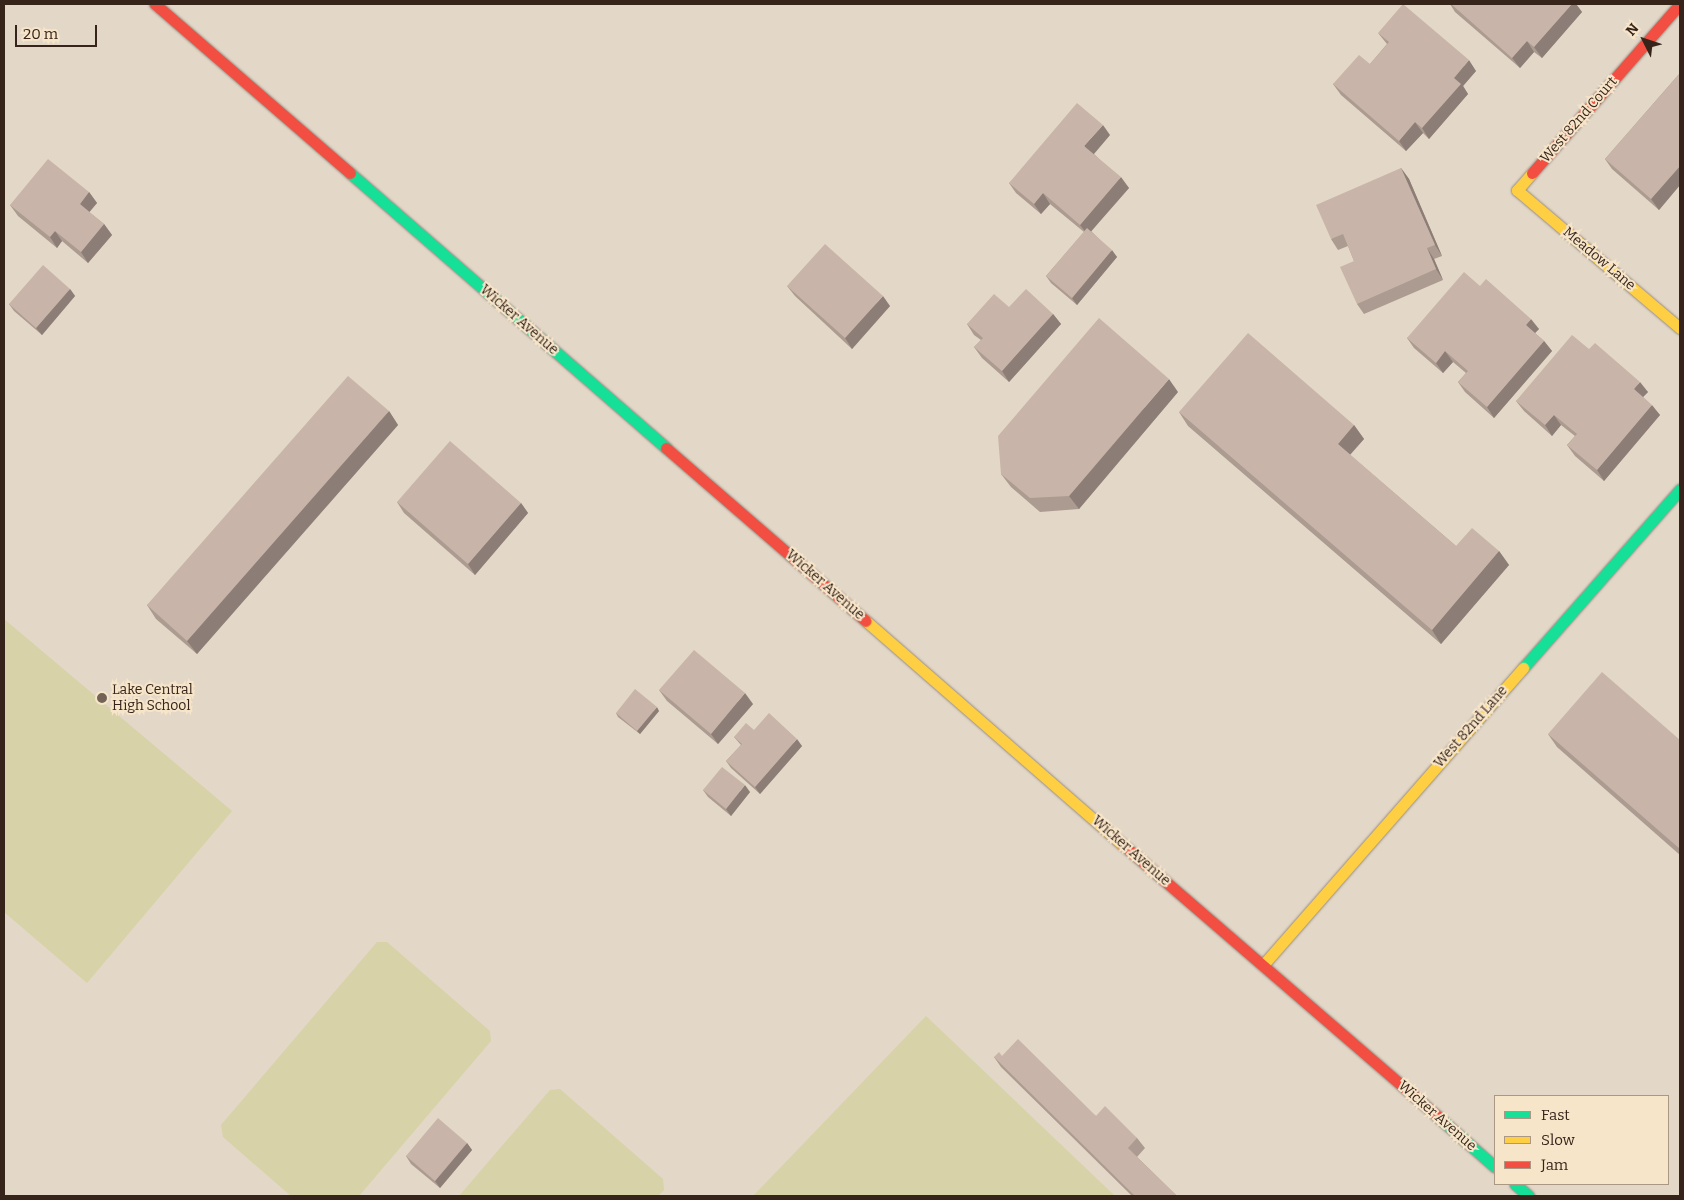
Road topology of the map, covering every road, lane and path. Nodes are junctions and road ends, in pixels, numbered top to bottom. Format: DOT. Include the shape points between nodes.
graph roads {
  1 [pos="155,4"];
  2 [pos="1680,4"];
  3 [pos="1518,190"];
  4 [pos="1680,328"];
  5 [pos="1680,489"];
  6 [pos="1263,965"];
  7 [pos="1494,1166"];
  8 [pos="1516,1185"];
  9 [pos="1529,1196"];
  1 -- 6 [label="main road, Wicker Avenue"];
  2 -- 3 [label="main road, West 82nd Court"];
  3 -- 4 [label="main road, Meadow Lane"];
  5 -- 6 [label="main road, West 82nd Lane"];
  6 -- 7 [label="main road, Wicker Avenue"];
  8 -- 9 [label="main road"];
}
